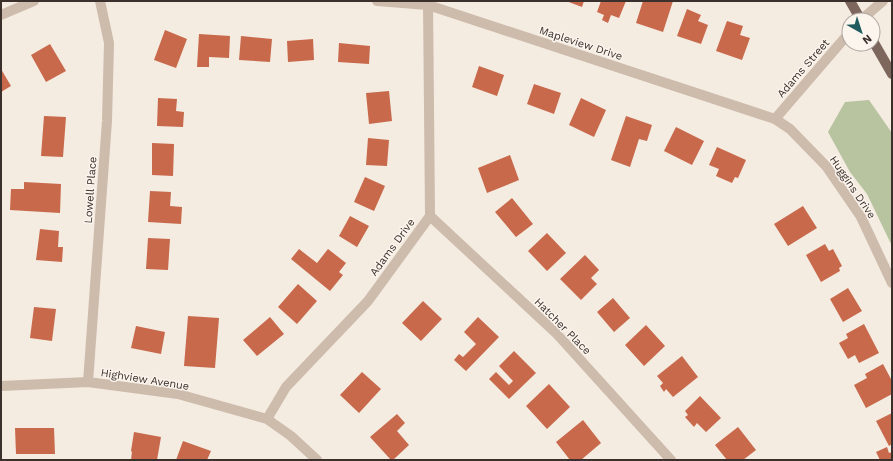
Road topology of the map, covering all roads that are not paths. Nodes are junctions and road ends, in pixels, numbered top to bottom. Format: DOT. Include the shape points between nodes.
graph roads {
  1 [pos="34,1"];
  2 [pos="100,1"];
  3 [pos="377,1"];
  4 [pos="850,1"];
  5 [pos="883,1"];
  6 [pos="428,3"];
  7 [pos="856,12"];
  8 [pos="870,12"];
  9 [pos="1,15"];
  10 [pos="841,42"];
  11 [pos="879,52"];
  12 [pos="892,74"];
  13 [pos="775,119"];
  14 [pos="430,216"];
  15 [pos="892,283"];
  16 [pos="88,382"];
  17 [pos="1,386"];
  18 [pos="267,419"];
  19 [pos="317,460"];
  20 [pos="671,460"];
  1 -- 9 [label="street"];
  2 -- 16 [label="street, Lowell Place" via="109,43 107,121"];
  3 -- 6 [label="street, Mapleview Drive"];
  4 -- 7 [label="main road"];
  5 -- 8 [label="street"];
  6 -- 13 [label="street, Mapleview Drive"];
  6 -- 14 [label="street, Adams Drive"];
  10 -- 13 [label="street, Adams Street"];
  11 -- 12 [label="main road"];
  13 -- 15 [label="street, Huggins Drive" via="790,129 826,166 861,217"];
  14 -- 18 [label="street, Adams Drive" via="368,301 286,387"];
  14 -- 20 [label="street, Hatcher Place" via="556,333"];
  16 -- 17 [label="street, Highview Avenue"];
  16 -- 18 [label="street, Highview Avenue" via="178,394"];
  18 -- 19 [label="street, Highview Avenue" via="292,436"];
}
